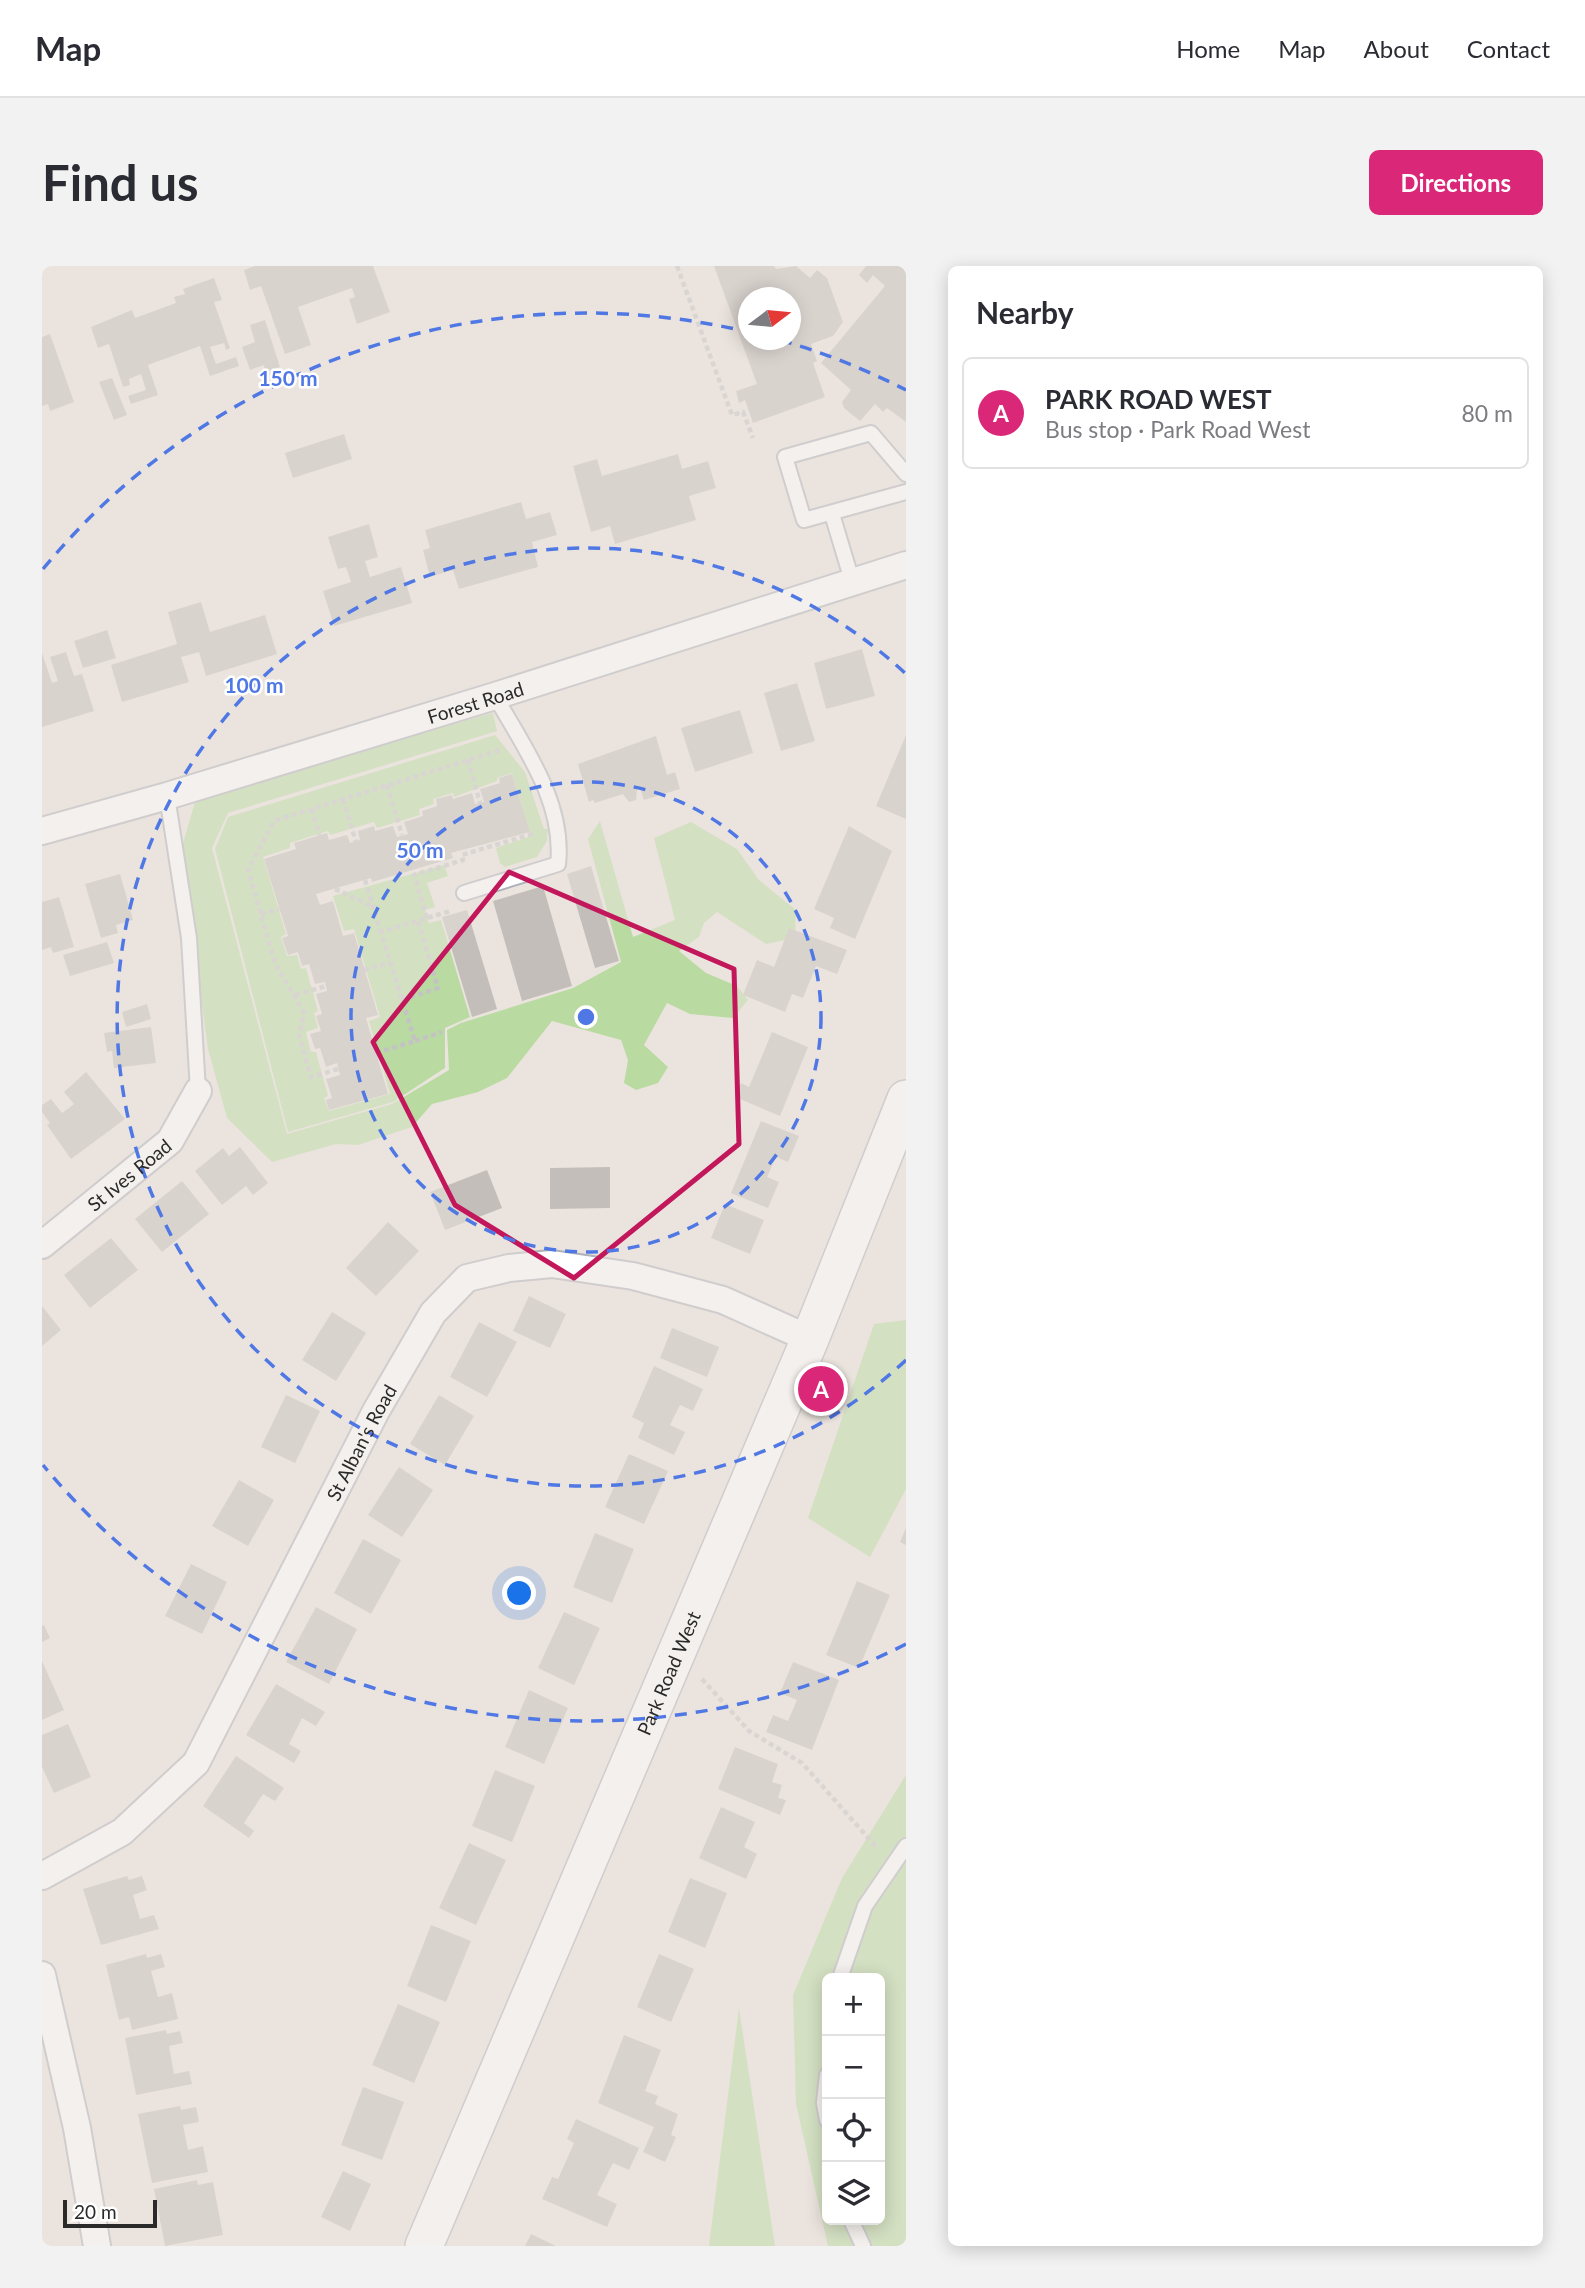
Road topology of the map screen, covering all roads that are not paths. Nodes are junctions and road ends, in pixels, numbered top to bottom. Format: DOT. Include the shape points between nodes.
graph roads {
  1 [pos="906,474"];
  2 [pos="906,492"];
  3 [pos="832,514"];
  4 [pos="906,565"];
  5 [pos="853,584"];
  6 [pos="495,696"];
  7 [pos="167,796"];
  8 [pos="42,831"];
  9 [pos="464,893"];
  10 [pos="198,1091"];
  11 [pos="906,1099"];
  12 [pos="42,1245"];
  13 [pos="810,1339"];
  14 [pos="906,1846"];
  15 [pos="42,1875"];
  16 [pos="842,1973"];
  17 [pos="42,1976"];
  18 [pos="853,2225"];
  19 [pos="97,2246"];
  20 [pos="424,2246"];
  21 [pos="863,2246"];
  1 -- 3 [label="lane" via="871,433 785,457 804,520"];
  2 -- 3 [label="lane"];
  3 -- 5 [label="lane"];
  4 -- 5 [label="street, Forest Road"];
  5 -- 6 [label="street, Forest Road"];
  6 -- 7 [label="street, Forest Road"];
  6 -- 9 [label="lane" via="543,780 560,844 558,864"];
  7 -- 8 [label="street, Forest Road"];
  7 -- 10 [label="lane" via="189,938"];
  10 -- 12 [label="street, St Ives Road" via="170,1141"];
  11 -- 13 [label="street, Park Road West"];
  13 -- 15 [label="street, St Alban's Road" via="723,1300 633,1276 552,1264 467,1278 433,1313 376,1411 196,1763 121,1832"];
  13 -- 20 [label="street, Park Road West"];
  14 -- 16 [label="lane" via="865,1906"];
  17 -- 19 [label="street" via="77,2128"];
  18 -- 21 [label="lane"];
}
